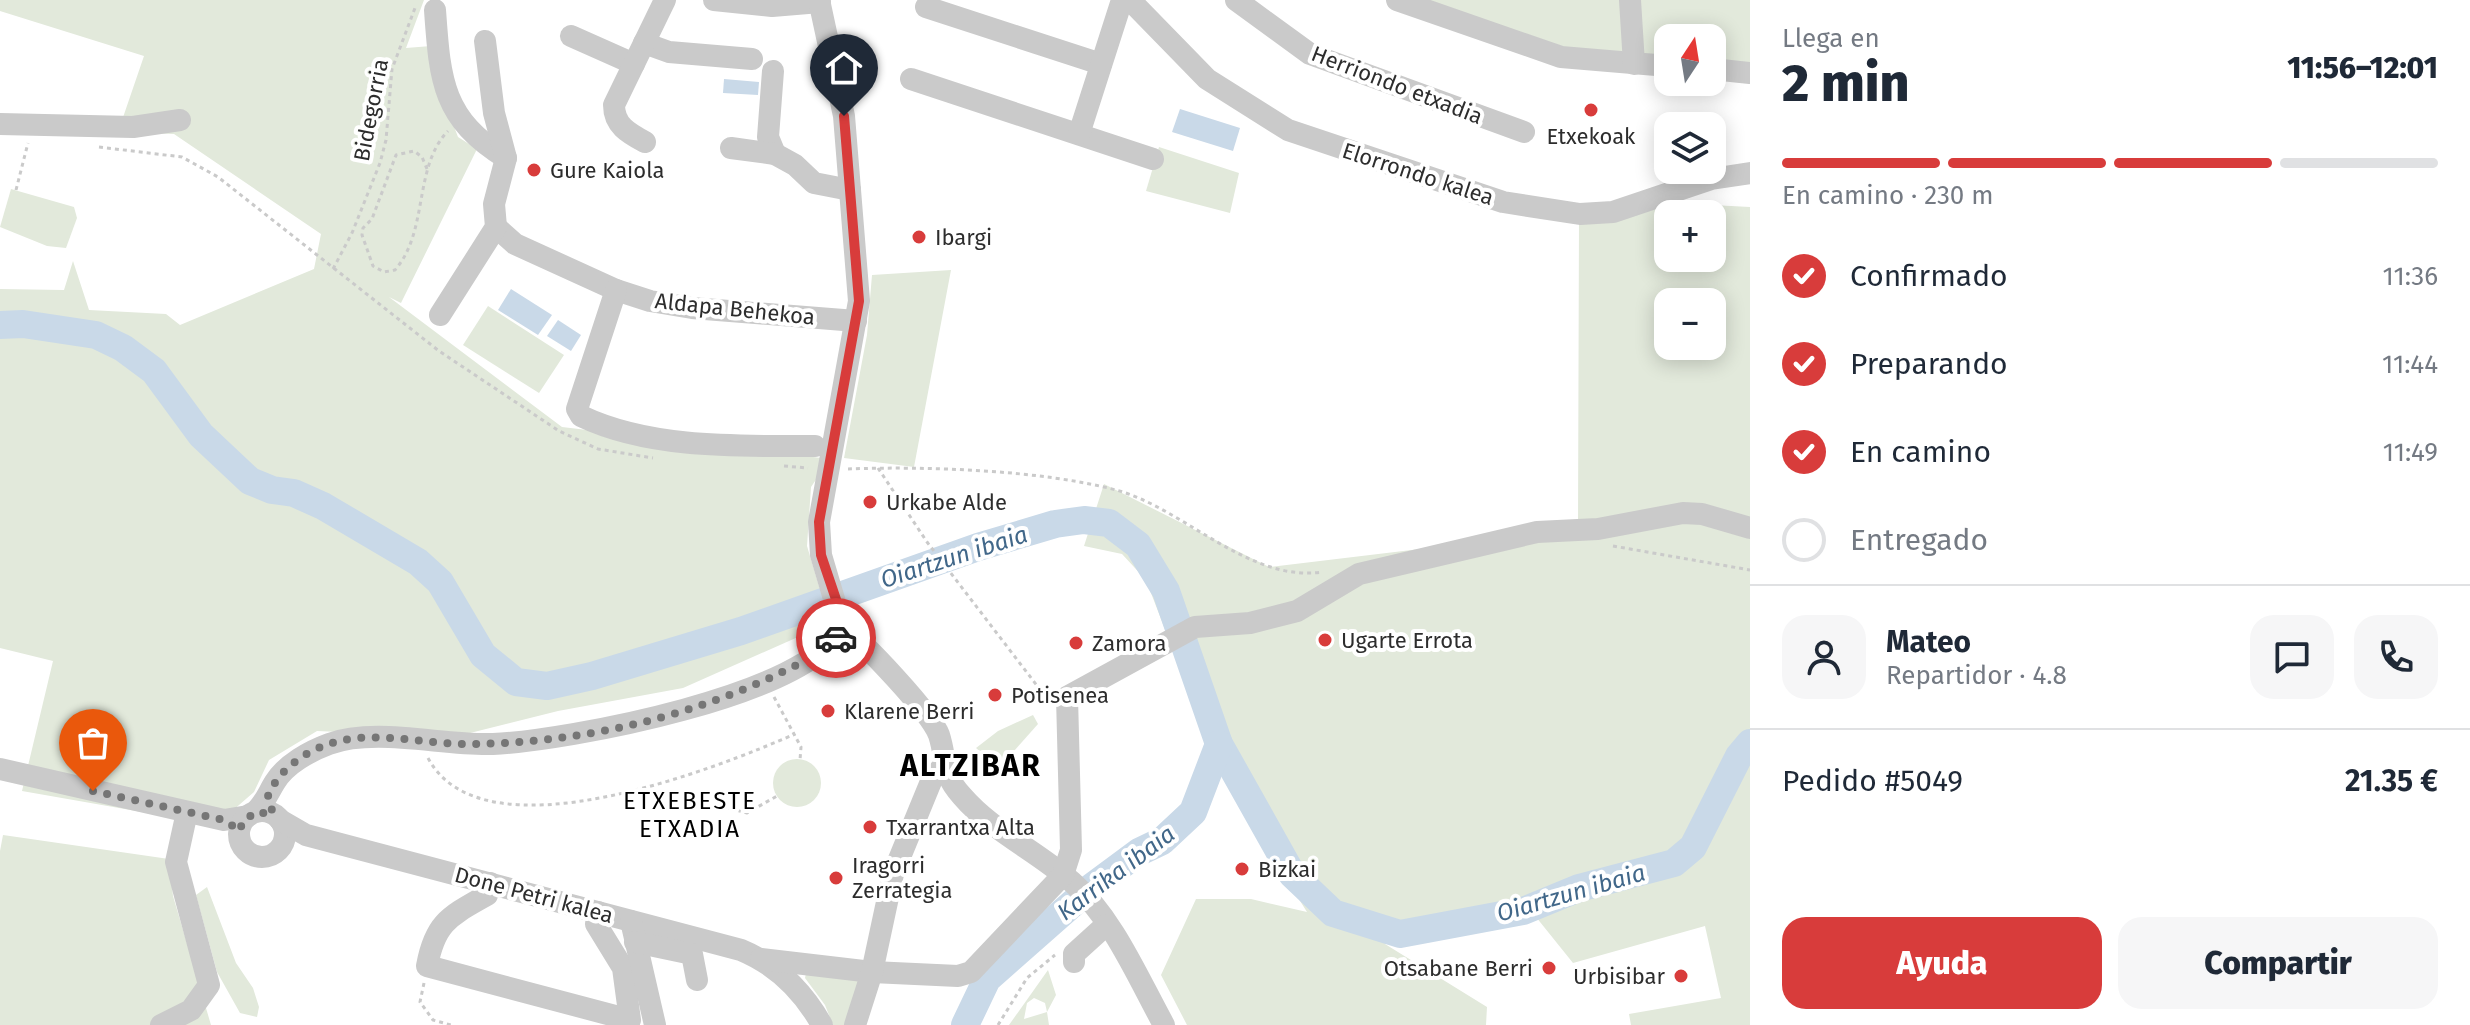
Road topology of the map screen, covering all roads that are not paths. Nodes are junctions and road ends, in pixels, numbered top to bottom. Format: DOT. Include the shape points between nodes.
graph roads {
  1 [pos="665,0"];
  2 [pos="714,0"];
  3 [pos="1122,0"];
  4 [pos="1130,0"];
  5 [pos="1236,0"];
  6 [pos="1397,0"];
  7 [pos="1630,0"];
  8 [pos="820,1"];
  9 [pos="427,5"];
  10 [pos="926,7"];
  11 [pos="571,36"];
  12 [pos="485,41"];
  13 [pos="639,54"];
  14 [pos="752,59"];
  15 [pos="1101,64"];
  16 [pos="1634,64"];
  17 [pos="1654,65"];
  18 [pos="1726,70"];
  19 [pos="773,71"];
  20 [pos="1750,73"];
  21 [pos="911,79"];
  22 [pos="180,120"];
  23 [pos="0,124"];
  24 [pos="1524,132"];
  25 [pos="1079,134"];
  26 [pos="645,142"];
  27 [pos="731,148"];
  28 [pos="775,154"];
  29 [pos="506,158"];
  30 [pos="1153,159"];
  31 [pos="1750,173"];
  32 [pos="850,190"];
  33 [pos="496,227"];
  34 [pos="616,290"];
  35 [pos="440,315"];
  36 [pos="856,321"];
  37 [pos="815,446"];
  38 [pos="1750,528"];
  39 [pos="842,626"];
  40 [pos="943,766"];
  41 [pos="0,769"];
  42 [pos="187,812"];
  43 [pos="255,816"];
  44 [pos="306,835"];
  45 [pos="282,846"];
  46 [pos="1069,879"];
  47 [pos="490,883"];
  48 [pos="598,912"];
  49 [pos="1102,919"];
  50 [pos="633,931"];
  51 [pos="1067,956"];
  52 [pos="761,959"];
  53 [pos="872,972"];
  54 [pos="697,980"];
  55 [pos="161,1025"];
  56 [pos="655,1025"];
  57 [pos="822,1025"];
  58 [pos="855,1025"];
  59 [pos="1164,1025"];
  1 -- 13 [label="street"];
  2 -- 8 [label="street" via="772,6"];
  3 -- 15 [label="street"];
  4 -- 31 [label="street, Elorrondo kalea" via="1207,79 1288,130 1503,202 1580,214 1613,212 1711,179"];
  5 -- 24 [label="street, Herriondo etxadia" via="1310,54"];
  6 -- 16 [label="street" via="1561,57"];
  7 -- 16 [label="street"];
  8 -- 32 [label="street" via="844,116"];
  9 -- 29 [label="street" via="443,80 462,124 478,142"];
  10 -- 15 [label="street"];
  11 -- 13 [label="street"];
  12 -- 29 [label="street"];
  13 -- 14 [label="street"];
  13 -- 26 [label="street" via="614,105 614,116 625,131"];
  15 -- 25 [label="street"];
  16 -- 17 [label="street"];
  18 -- 20 [label="street"];
  19 -- 28 [label="street" via="768,137"];
  21 -- 25 [label="street"];
  22 -- 23 [label="street" via="133,127"];
  25 -- 30 [label="street"];
  27 -- 28 [label="street"];
  28 -- 32 [label="street" via="814,183"];
  29 -- 33 [label="street" via="494,204"];
  32 -- 36 [label="street"];
  33 -- 34 [label="street, Aldapa Behekoa" via="515,244"];
  33 -- 35 [label="street"];
  34 -- 36 [label="street, Aldapa Behekoa" via="692,308"];
  34 -- 37 [label="street" via="577,409 581,416 626,432 678,440"];
  36 -- 39 [label="street" via="819,522 821,555"];
  38 -- 46 [label="street" via="1683,513 1598,529 1537,532 1359,574 1323,598 1273,618 1195,627 1067,697 1058,708"];
  39 -- 40 [label="street" via="890,672 938,733"];
  39 -- 43 [label="street" via="816,655 761,682 643,723 496,744 363,738 330,744 285,770"];
  40 -- 46 [label="street" via="978,813"];
  40 -- 53 [label="street" via="932,779 893,874"];
  41 -- 42 [label="street, Done Petri kalea"];
  42 -- 43 [label="street, Done Petri kalea"];
  42 -- 55 [label="street" via="176,862 209,985 191,1010"];
  43 -- 44 [label="street, Done Petri kalea"];
  43 -- 45 [label="street" via="285,831"];
  43 -- 45 [label="street" via="243,847 257,857"];
  44 -- 45 [label="street"];
  44 -- 47 [label="street, Done Petri kalea"];
  46 -- 49 [label="street"];
  46 -- 53 [label="street, Done Petri kalea" via="971,972"];
  47 -- 48 [label="street, Done Petri kalea"];
  47 -- 48 [label="street" via="487,895 444,920 430,945 427,966 630,1020 623,968 596,924"];
  48 -- 50 [label="street, Done Petri kalea"];
  49 -- 51 [label="street"];
  49 -- 59 [label="street"];
  50 -- 52 [label="street, Done Petri kalea"];
  50 -- 54 [label="street" via="692,954"];
  50 -- 56 [label="street"];
  52 -- 53 [label="street, Done Petri kalea"];
  52 -- 57 [label="street, Done Petri kalea" via="790,983"];
  53 -- 58 [label="street"];
}
